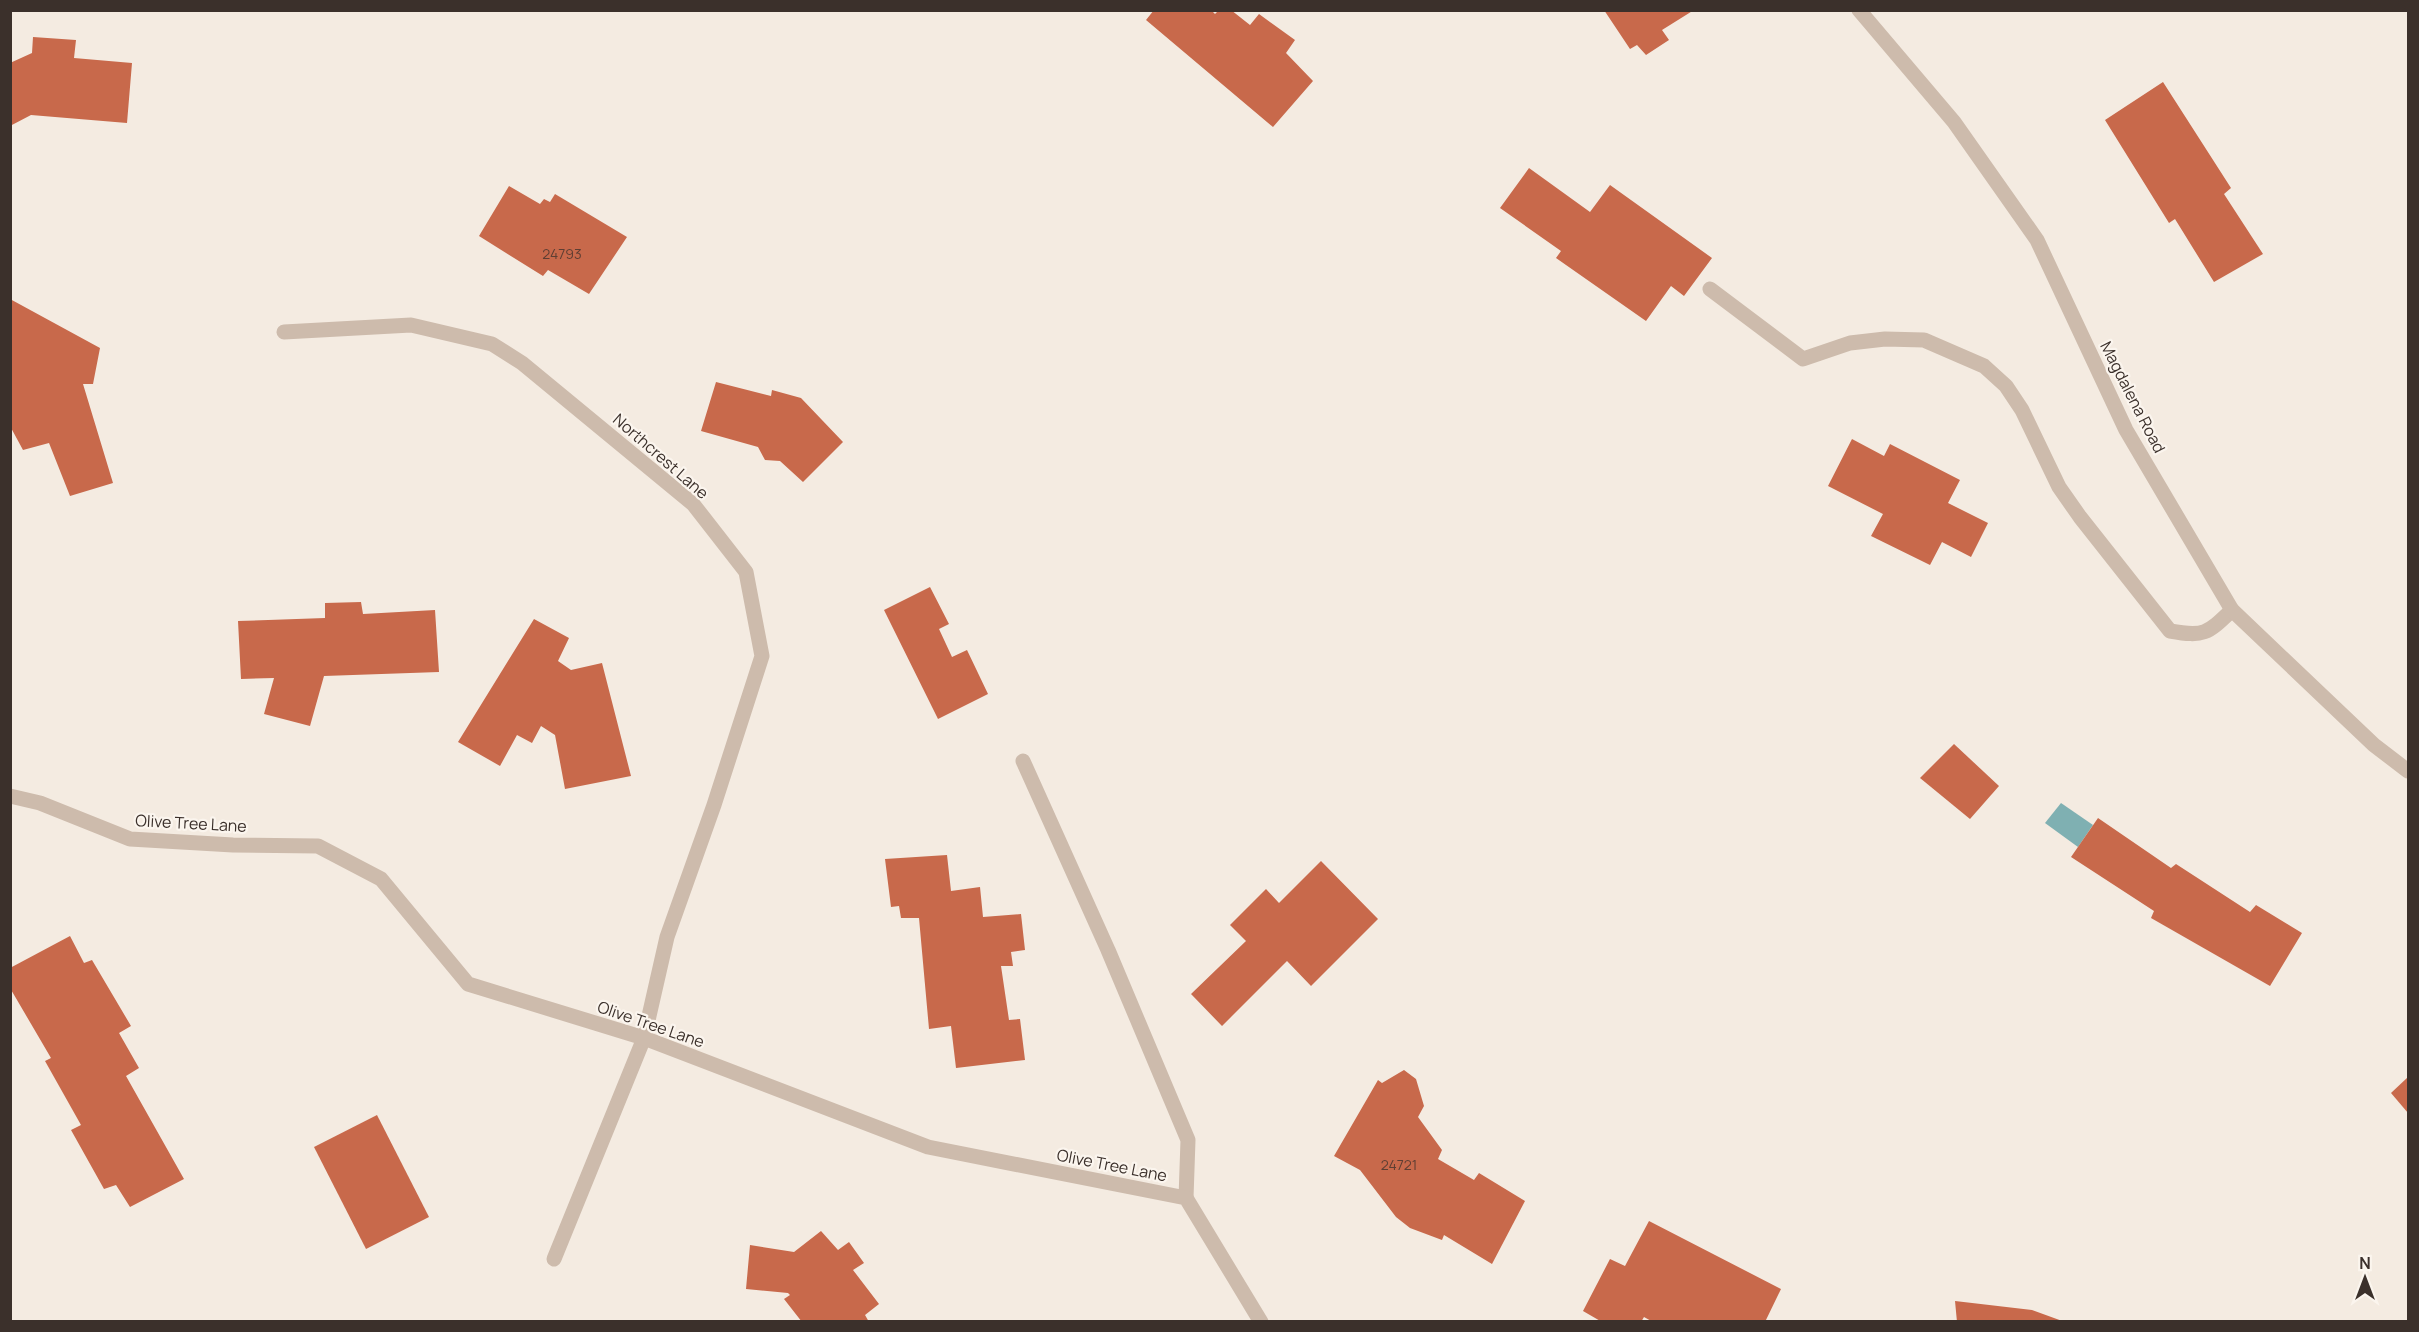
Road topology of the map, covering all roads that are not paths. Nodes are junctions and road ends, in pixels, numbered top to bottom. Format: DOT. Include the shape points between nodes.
graph roads {
  1 [pos="1859,10"];
  2 [pos="1710,289"];
  3 [pos="284,332"];
  4 [pos="2232,610"];
  5 [pos="1023,761"];
  6 [pos="2409,771"];
  7 [pos="10,796"];
  8 [pos="644,1038"];
  9 [pos="1186,1198"];
  10 [pos="554,1259"];
  11 [pos="1261,1322"];
  1 -- 4 [label="street, Magdalena Road" via="1954,123 2037,240 2126,430"];
  2 -- 4 [label="street" via="1803,359 1850,343 1924,340 1984,366 2006,386 2022,410 2069,502 2170,631 2192,635 2211,630"];
  3 -- 8 [label="street, Northcrest Lane" via="411,325 492,344 522,363 693,504 746,572 762,656 667,937"];
  4 -- 6 [label="street, Magdalena Road" via="2374,745"];
  5 -- 9 [label="street" via="1188,1140"];
  7 -- 8 [label="street, Olive Tree Lane" via="40,803 130,839 318,846 381,879 468,984"];
  8 -- 9 [label="street, Olive Tree Lane" via="928,1147"];
  8 -- 10 [label="street, Northcrest Lane"];
  9 -- 11 [label="street"];
}
